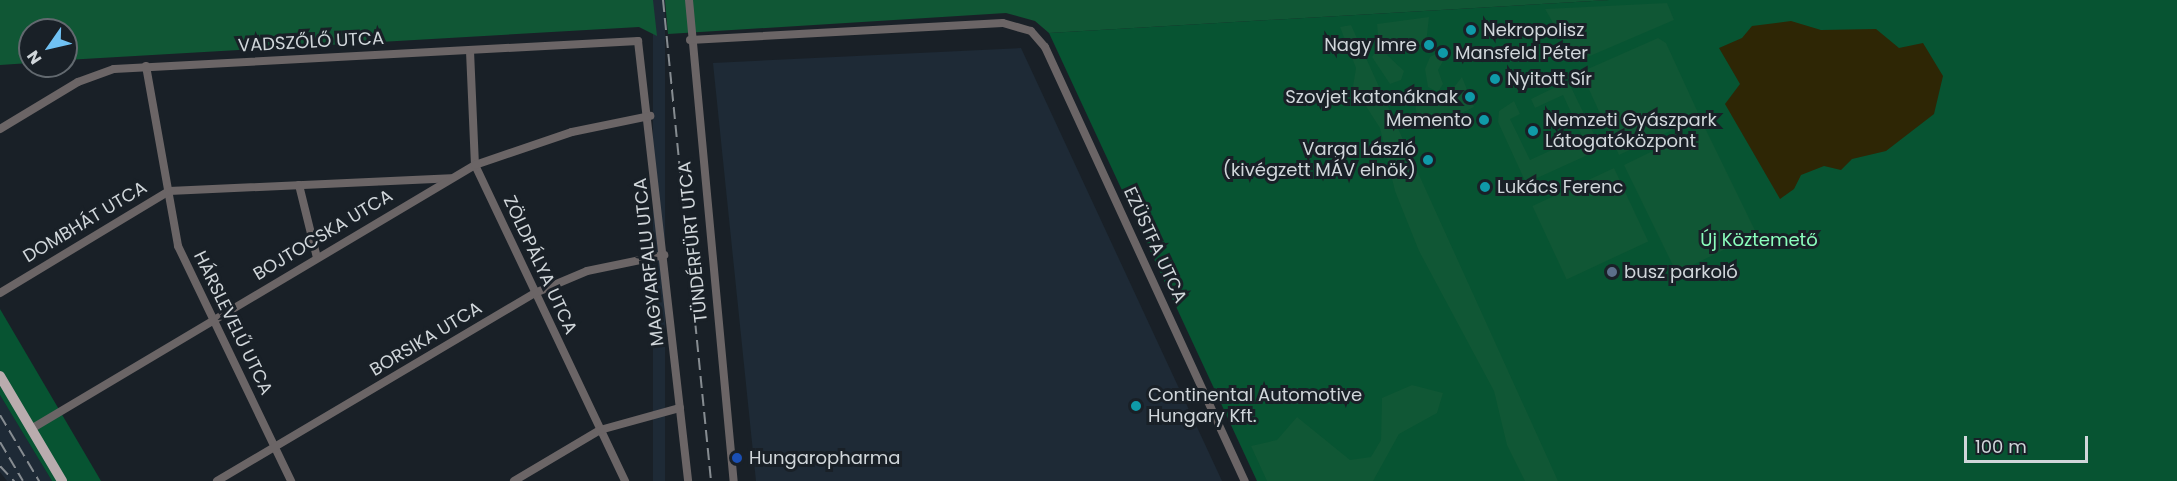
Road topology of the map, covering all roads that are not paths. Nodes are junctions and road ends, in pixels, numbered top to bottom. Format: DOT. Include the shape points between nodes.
graph roads {
  1 [pos="689,0"];
  2 [pos="690,39"];
  3 [pos="638,41"];
  4 [pos="470,51"];
  5 [pos="146,66"];
  6 [pos="650,117"];
  7 [pos="0,129"];
  8 [pos="475,165"];
  9 [pos="454,177"];
  10 [pos="299,185"];
  11 [pos="169,191"];
  12 [pos="664,255"];
  13 [pos="317,258"];
  14 [pos="0,293"];
  15 [pos="535,293"];
  16 [pos="213,319"];
  17 [pos="0,376"];
  18 [pos="680,408"];
  19 [pos="32,429"];
  20 [pos="600,430"];
  21 [pos="275,448"];
  22 [pos="62,481"];
  23 [pos="217,481"];
  24 [pos="291,481"];
  25 [pos="514,481"];
  26 [pos="626,481"];
  27 [pos="688,481"];
  28 [pos="734,481"];
  29 [pos="1245,481"];
  1 -- 2 [label="street, TÜNDÉRFÜRT UTCA"];
  2 -- 28 [label="street, TÜNDÉRFÜRT UTCA"];
  2 -- 29 [label="street, EZÜSTFA UTCA" via="1003,23 1026,29 1045,47"];
  3 -- 4 [label="street, VADSZŐLŐ UTCA"];
  3 -- 6 [label="street, MAGYARFALU UTCA"];
  4 -- 5 [label="street, VADSZŐLŐ UTCA"];
  4 -- 8 [label="street, ZÖLDPÁLYA UTCA"];
  5 -- 7 [label="street, VADSZŐLŐ UTCA" via="114,69 78,82"];
  5 -- 11 [label="street, HÁRSLEVELŰ UTCA"];
  6 -- 8 [label="street, BOJTOCSKA UTCA" via="572,132"];
  6 -- 12 [label="street, MAGYARFALU UTCA"];
  8 -- 9 [label="street, BOJTOCSKA UTCA"];
  8 -- 15 [label="street, ZÖLDPÁLYA UTCA"];
  9 -- 10 [label="street, DOMBHÁT UTCA"];
  9 -- 13 [label="street, BOJTOCSKA UTCA"];
  10 -- 11 [label="street, DOMBHÁT UTCA"];
  10 -- 13 [label="street"];
  11 -- 14 [label="street, DOMBHÁT UTCA"];
  11 -- 16 [label="street, HÁRSLEVELŰ UTCA" via="178,246"];
  12 -- 15 [label="street, BORSIKA UTCA" via="587,271"];
  12 -- 18 [label="street, MAGYARFALU UTCA"];
  13 -- 16 [label="street, BOJTOCSKA UTCA"];
  15 -- 20 [label="street, ZÖLDPÁLYA UTCA"];
  15 -- 21 [label="street, BORSIKA UTCA"];
  16 -- 19 [label="street, BOJTOCSKA UTCA"];
  16 -- 21 [label="street, HÁRSLEVELŰ UTCA"];
  17 -- 19 [label="main road"];
  18 -- 20 [label="street"];
  18 -- 27 [label="street, MAGYARFALU UTCA"];
  19 -- 22 [label="main road"];
  20 -- 25 [label="street"];
  20 -- 26 [label="street, ZÖLDPÁLYA UTCA"];
  21 -- 23 [label="street, BORSIKA UTCA"];
  21 -- 24 [label="street, HÁRSLEVELŰ UTCA"];
}
